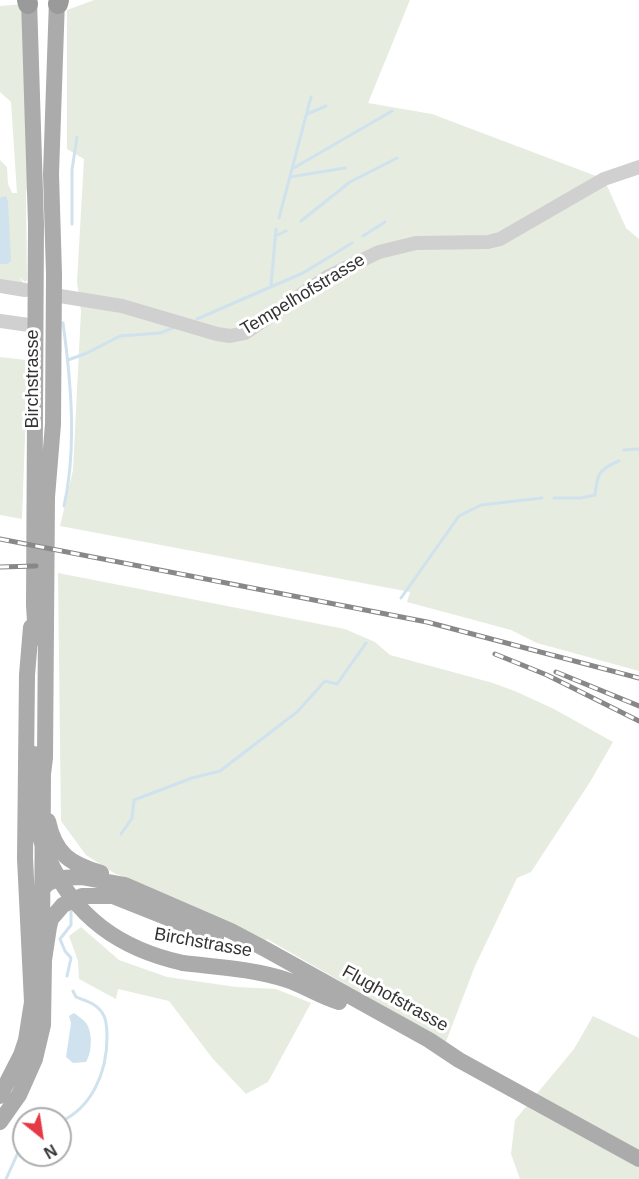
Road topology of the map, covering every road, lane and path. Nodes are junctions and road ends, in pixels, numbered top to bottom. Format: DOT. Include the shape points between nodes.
graph roads {
  1 [pos="28,1"];
  2 [pos="58,1"];
  3 [pos="639,167"];
  4 [pos="0,286"];
  5 [pos="24,290"];
  6 [pos="60,296"];
  7 [pos="0,321"];
  8 [pos="36,326"];
  9 [pos="53,326"];
  10 [pos="34,605"];
  11 [pos="39,756"];
  12 [pos="125,885"];
  13 [pos="42,888"];
  14 [pos="28,919"];
  15 [pos="44,960"];
  16 [pos="339,1002"];
  17 [pos="459,1060"];
  18 [pos="0,1096"];
  19 [pos="0,1121"];
  20 [pos="639,1159"];
  1 -- 8 [label="main road, Birchstrasse" via="35,162"];
  2 -- 9 [label="main road, Birchstrasse" via="51,174"];
  3 -- 6 [label="street, Tempelhofstrasse" via="604,179 500,239 416,243 372,254 308,289 245,333 217,334 122,306"];
  4 -- 5 [label="street"];
  7 -- 8 [label="street"];
  8 -- 9 [label="main road"];
  8 -- 10 [label="main road, Birchstrasse"];
  9 -- 11 [label="main road, Birchstrasse" via="53,424"];
  10 -- 11 [label="main road, Birchstrasse"];
  10 -- 14 [label="main road, Birchstrasse" via="27,675"];
  11 -- 12 [label="main road, Birchstrasse" via="48,822 57,847 75,864 117,878"];
  11 -- 13 [label="main road, Birchstrasse" via="43,774"];
  11 -- 16 [label="main road, Birchstrasse, bridge" via="36,823 65,890 97,925 152,956 273,976"];
  12 -- 13 [label="main road" via="70,877"];
  12 -- 17 [label="main road, Flughofstrasse" via="256,945"];
  13 -- 14 [label="main road, Birchstrasse"];
  13 -- 15 [label="main road, Birchstrasse"];
  14 -- 18 [label="main road, Birchstrasse" via="30,1022 21,1055"];
  15 -- 16 [label="main road, Birchstrasse" via="51,919 63,905 82,896 113,896 262,957"];
  15 -- 19 [label="main road, Birchstrasse" via="43,1025 37,1050 28,1078"];
  16 -- 17 [label="main road, Birchstrasse" via="441,1057"];
  17 -- 20 [label="main road, Flughofstrasse"];
}
